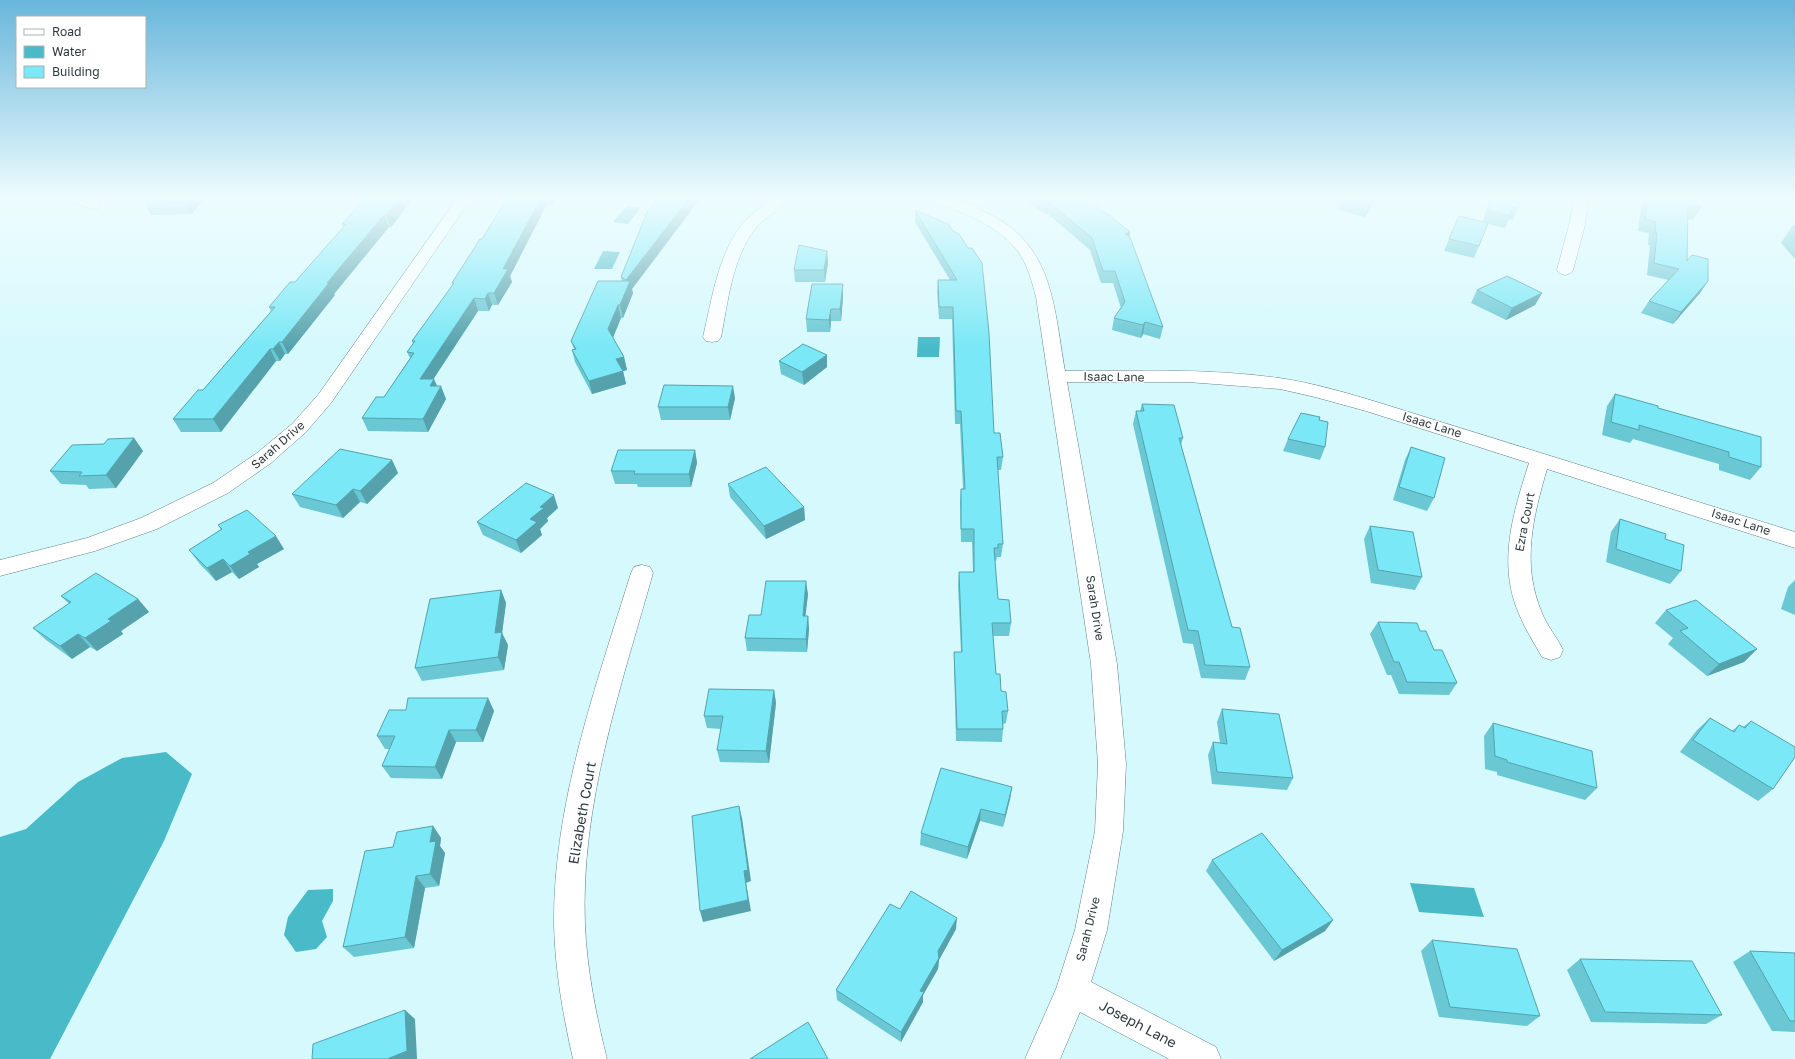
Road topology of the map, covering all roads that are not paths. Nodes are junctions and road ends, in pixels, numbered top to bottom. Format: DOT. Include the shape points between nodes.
graph roads {
  1 [pos="429,249"];
  2 [pos="736,249"];
  3 [pos="1023,249"];
  4 [pos="1570,249"];
  5 [pos="1565,270"];
  6 [pos="712,337"];
  7 [pos="1057,376"];
  8 [pos="1540,459"];
  9 [pos="1795,540"];
  10 [pos="0,568"];
  11 [pos="642,573"];
  12 [pos="1551,650"];
  13 [pos="1072,990"];
  14 [pos="590,1059"];
  15 [pos="1042,1059"];
  16 [pos="1204,1059"];
  1 -- 10 [label="street, Sarah Drive" via="342,376 308,418 286,441 242,475 187,507 144,526 98,542"];
  2 -- 6 [label="street"];
  3 -- 7 [label="street, Sarah Drive" via="1037,273 1044,297"];
  4 -- 5 [label="street"];
  7 -- 8 [label="street, Isaac Lane" via="1217,378 1268,382 1302,388 1373,407"];
  7 -- 13 [label="street, Sarah Drive" via="1104,664 1112,764 1107,839 1091,930"];
  8 -- 9 [label="street, Isaac Lane"];
  8 -- 12 [label="street, Ezra Court" via="1524,511 1517,550 1518,572 1530,614"];
  11 -- 14 [label="street, Elizabeth Court" via="599,724 580,805 571,879 570,933 580,1020"];
  13 -- 15 [label="street, Sarah Drive"];
  13 -- 16 [label="street, Joseph Lane"];
}
